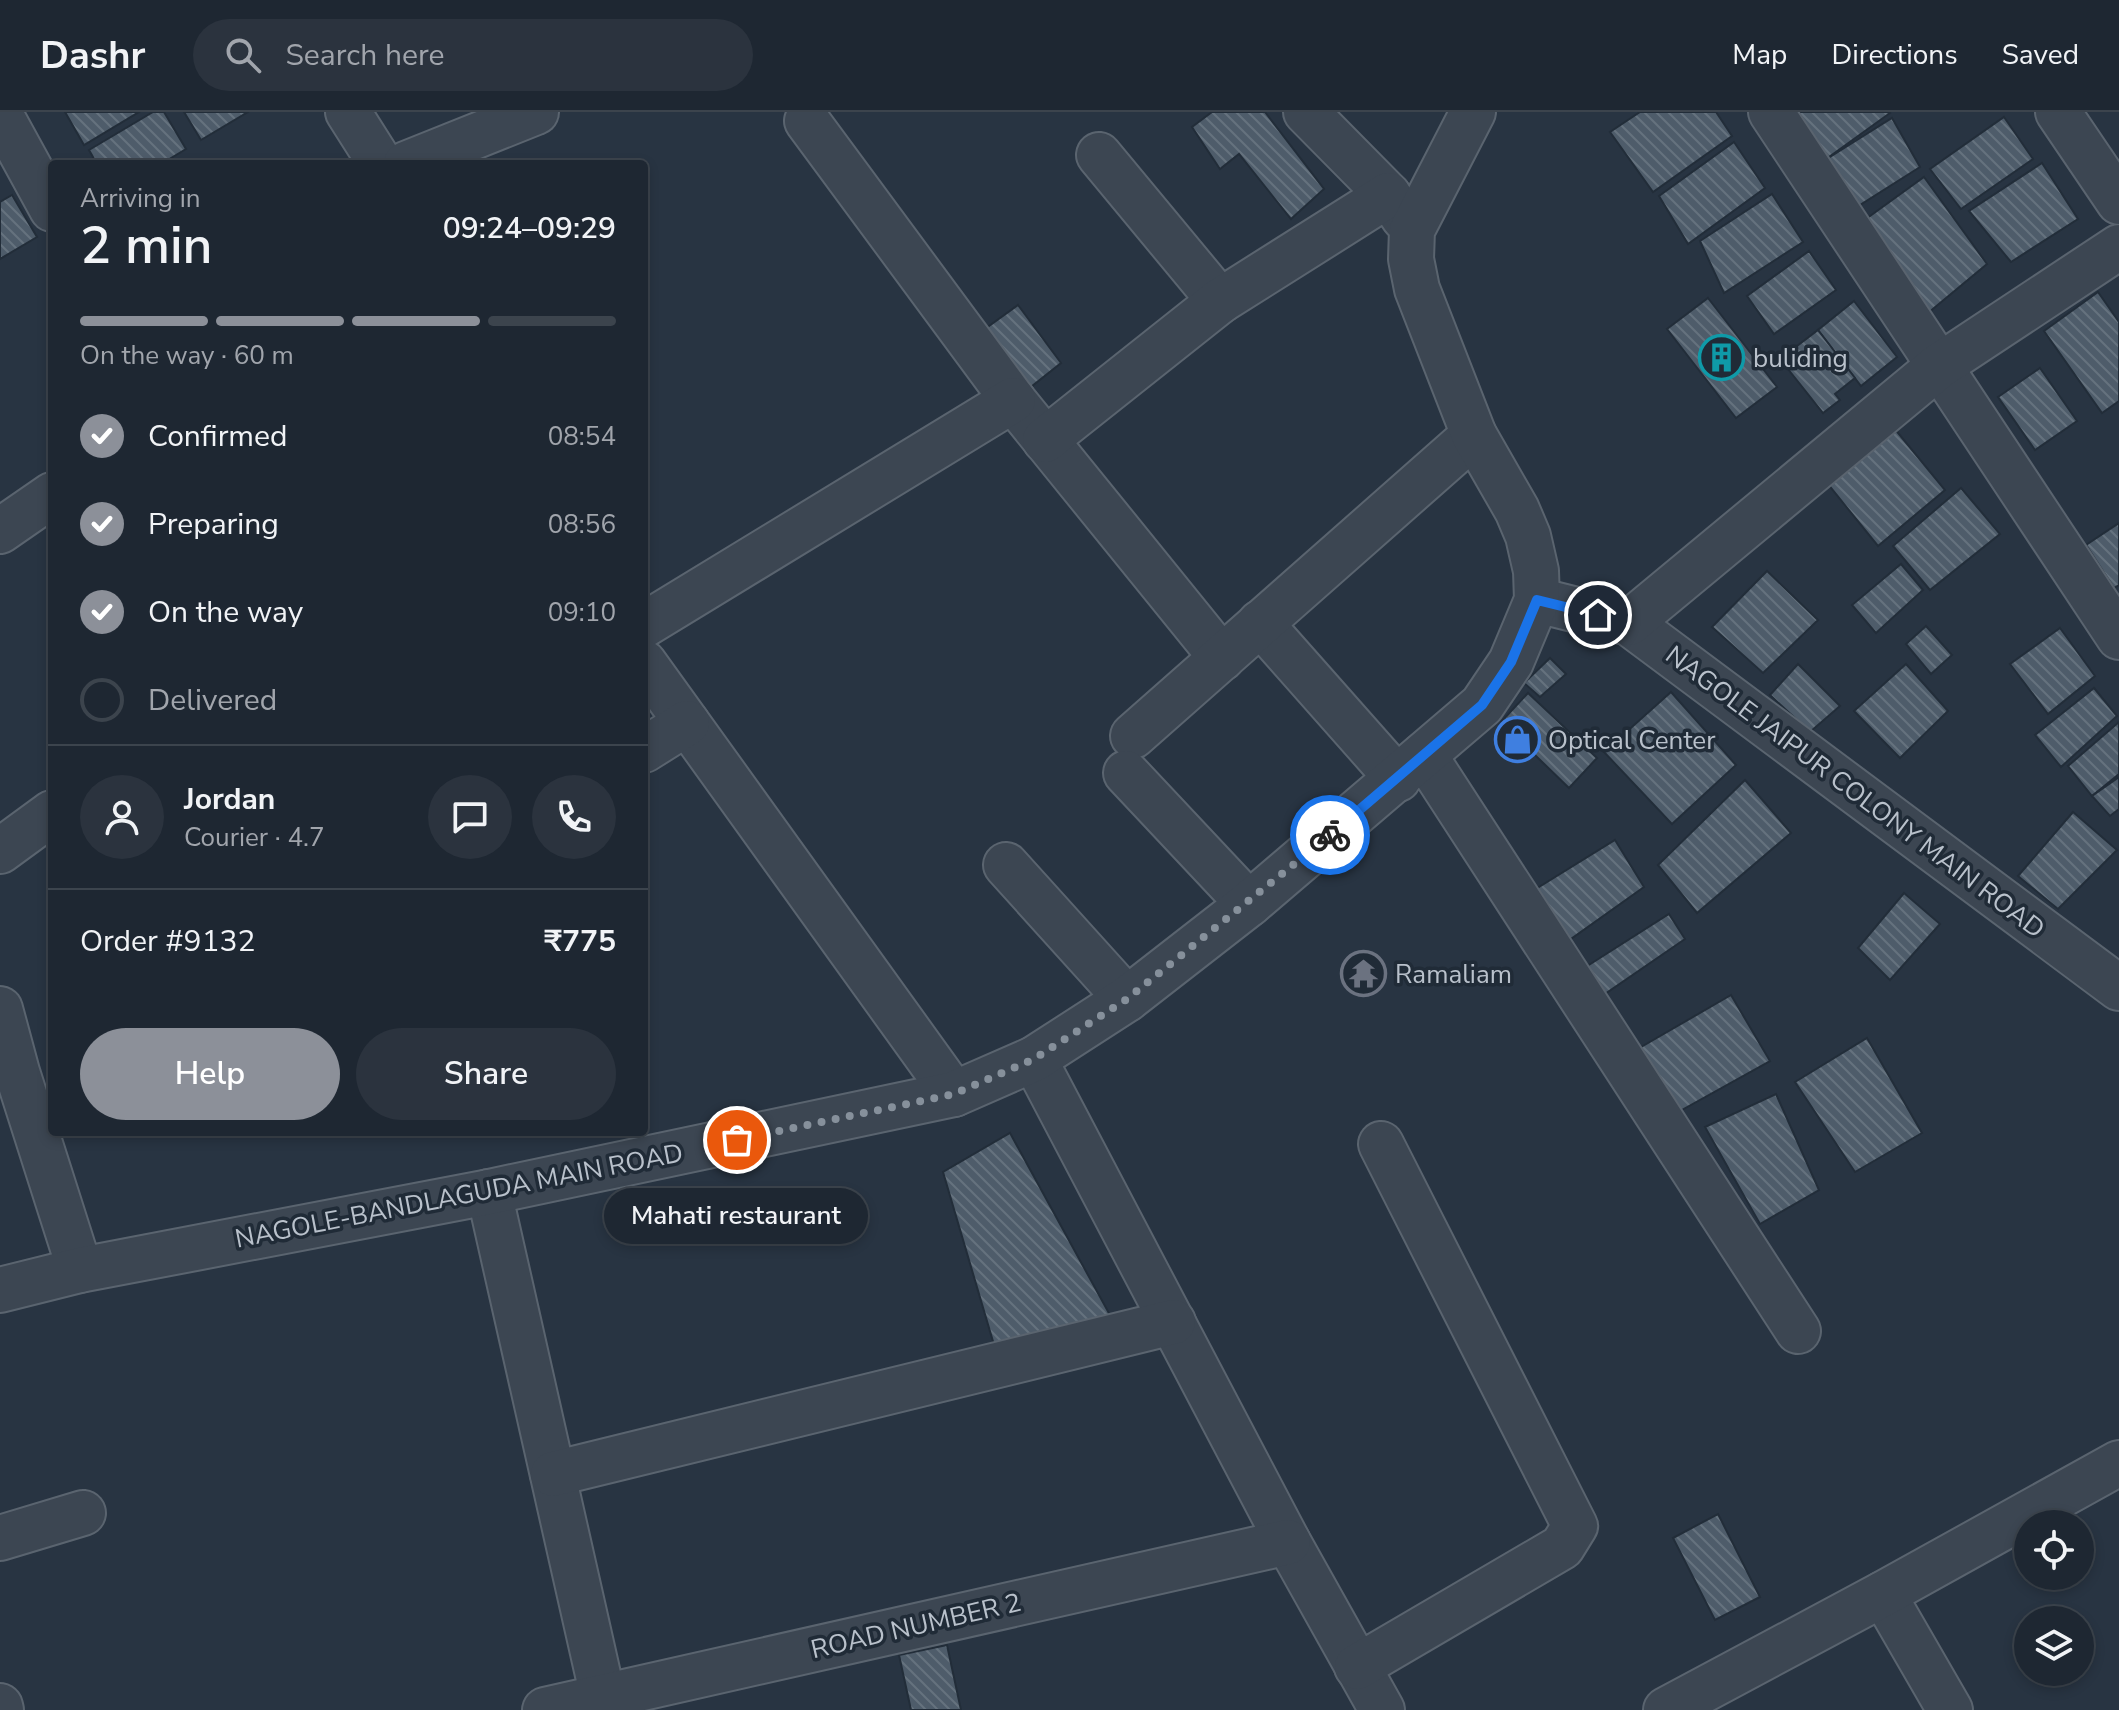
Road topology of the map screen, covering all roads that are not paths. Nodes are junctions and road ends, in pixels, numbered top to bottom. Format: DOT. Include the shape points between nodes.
graph roads {
  1 [pos="348,112"];
  2 [pos="536,112"];
  3 [pos="1306,112"];
  4 [pos="1473,112"];
  5 [pos="1771,112"];
  6 [pos="2058,112"];
  7 [pos="0,114"];
  8 [pos="807,121"];
  9 [pos="1099,155"];
  10 [pos="378,160"];
  11 [pos="416,160"];
  12 [pos="1388,195"];
  13 [pos="48,202"];
  14 [pos="2119,202"];
  15 [pos="1412,230"];
  16 [pos="2119,247"];
  17 [pos="1220,301"];
  18 [pos="1939,366"];
  19 [pos="1013,400"];
  20 [pos="1474,435"];
  21 [pos="1045,440"];
  22 [pos="48,498"];
  23 [pos="0,531"];
  24 [pos="1537,600"];
  25 [pos="648,623"];
  26 [pos="1260,623"];
  27 [pos="1629,623"];
  28 [pos="2119,637"];
  29 [pos="1222,658"];
  30 [pos="648,669"];
  31 [pos="687,723"];
  32 [pos="648,747"];
  33 [pos="1411,767"];
  34 [pos="48,816"];
  35 [pos="0,851"];
  36 [pos="1006,865"];
  37 [pos="1249,904"];
  38 [pos="2119,988"];
  39 [pos="1127,999"];
  40 [pos="0,1009"];
  41 [pos="1034,1059"];
  42 [pos="35,1067"];
  43 [pos="954,1094"];
  44 [pos="48,1126"];
  45 [pos="50,1136"];
  46 [pos="1381,1144"];
  47 [pos="489,1192"];
  48 [pos="80,1270"];
  49 [pos="0,1290"];
  50 [pos="1173,1322"];
  51 [pos="1798,1331"];
  52 [pos="553,1474"];
  53 [pos="2115,1474"];
  54 [pos="83,1513"];
  55 [pos="0,1538"];
  56 [pos="1288,1542"];
  57 [pos="1883,1594"];
  58 [pos="1357,1667"];
  59 [pos="604,1703"];
  60 [pos="545,1710"];
  61 [pos="1382,1710"];
  62 [pos="1666,1710"];
  63 [pos="1950,1710"];
  1 -- 10 [label="street"];
  2 -- 11 [label="street"];
  3 -- 12 [label="street"];
  4 -- 15 [label="street, NAGOLE-BANDLAGUDA MAIN ROAD"];
  5 -- 18 [label="street"];
  6 -- 14 [label="street"];
  7 -- 13 [label="street"];
  8 -- 19 [label="street"];
  9 -- 17 [label="street"];
  12 -- 15 [label="street"];
  12 -- 17 [label="street"];
  15 -- 20 [label="street, NAGOLE-BANDLAGUDA MAIN ROAD" via="1417,289"];
  16 -- 18 [label="street"];
  17 -- 21 [label="street"];
  18 -- 27 [label="street"];
  18 -- 28 [label="street"];
  19 -- 21 [label="street"];
  19 -- 25 [label="street"];
  20 -- 24 [label="street, NAGOLE-BANDLAGUDA MAIN ROAD" via="1528,536"];
  20 -- 26 [label="street"];
  21 -- 29 [label="street"];
  22 -- 23 [label="street"];
  24 -- 27 [label="street, NAGOLE JAIPUR COLONY MAIN ROAD"];
  24 -- 33 [label="street, NAGOLE-BANDLAGUDA MAIN ROAD" via="1511,662 1482,705"];
  26 -- 29 [label="street"];
  26 -- 33 [label="street"];
  27 -- 38 [label="street, NAGOLE JAIPUR COLONY MAIN ROAD"];
  29 -- 37 [label="street" via="1130,755"];
  30 -- 31 [label="street"];
  31 -- 32 [label="street"];
  31 -- 43 [label="street"];
  33 -- 37 [label="street, NAGOLE-BANDLAGUDA MAIN ROAD"];
  33 -- 51 [label="street"];
  34 -- 35 [label="street"];
  36 -- 39 [label="street"];
  37 -- 39 [label="street, NAGOLE-BANDLAGUDA MAIN ROAD"];
  39 -- 41 [label="street, NAGOLE-BANDLAGUDA MAIN ROAD"];
  40 -- 42 [label="street"];
  41 -- 43 [label="street, NAGOLE-BANDLAGUDA MAIN ROAD"];
  41 -- 50 [label="street"];
  42 -- 44 [label="street"];
  43 -- 47 [label="street, NAGOLE-BANDLAGUDA MAIN ROAD"];
  45 -- 48 [label="street"];
  46 -- 58 [label="street" via="1575,1526 1562,1547"];
  47 -- 48 [label="street, NAGOLE-BANDLAGUDA MAIN ROAD"];
  47 -- 52 [label="street"];
  48 -- 49 [label="street, NAGOLE-BANDLAGUDA MAIN ROAD"];
  50 -- 52 [label="street"];
  50 -- 56 [label="street"];
  52 -- 59 [label="street"];
  53 -- 57 [label="street"];
  54 -- 55 [label="street"];
  56 -- 58 [label="street"];
  56 -- 59 [label="street, ROAD NUMBER 2"];
  57 -- 62 [label="street"];
  57 -- 63 [label="street"];
  58 -- 61 [label="street"];
  59 -- 60 [label="street, ROAD NUMBER 2"];
}
